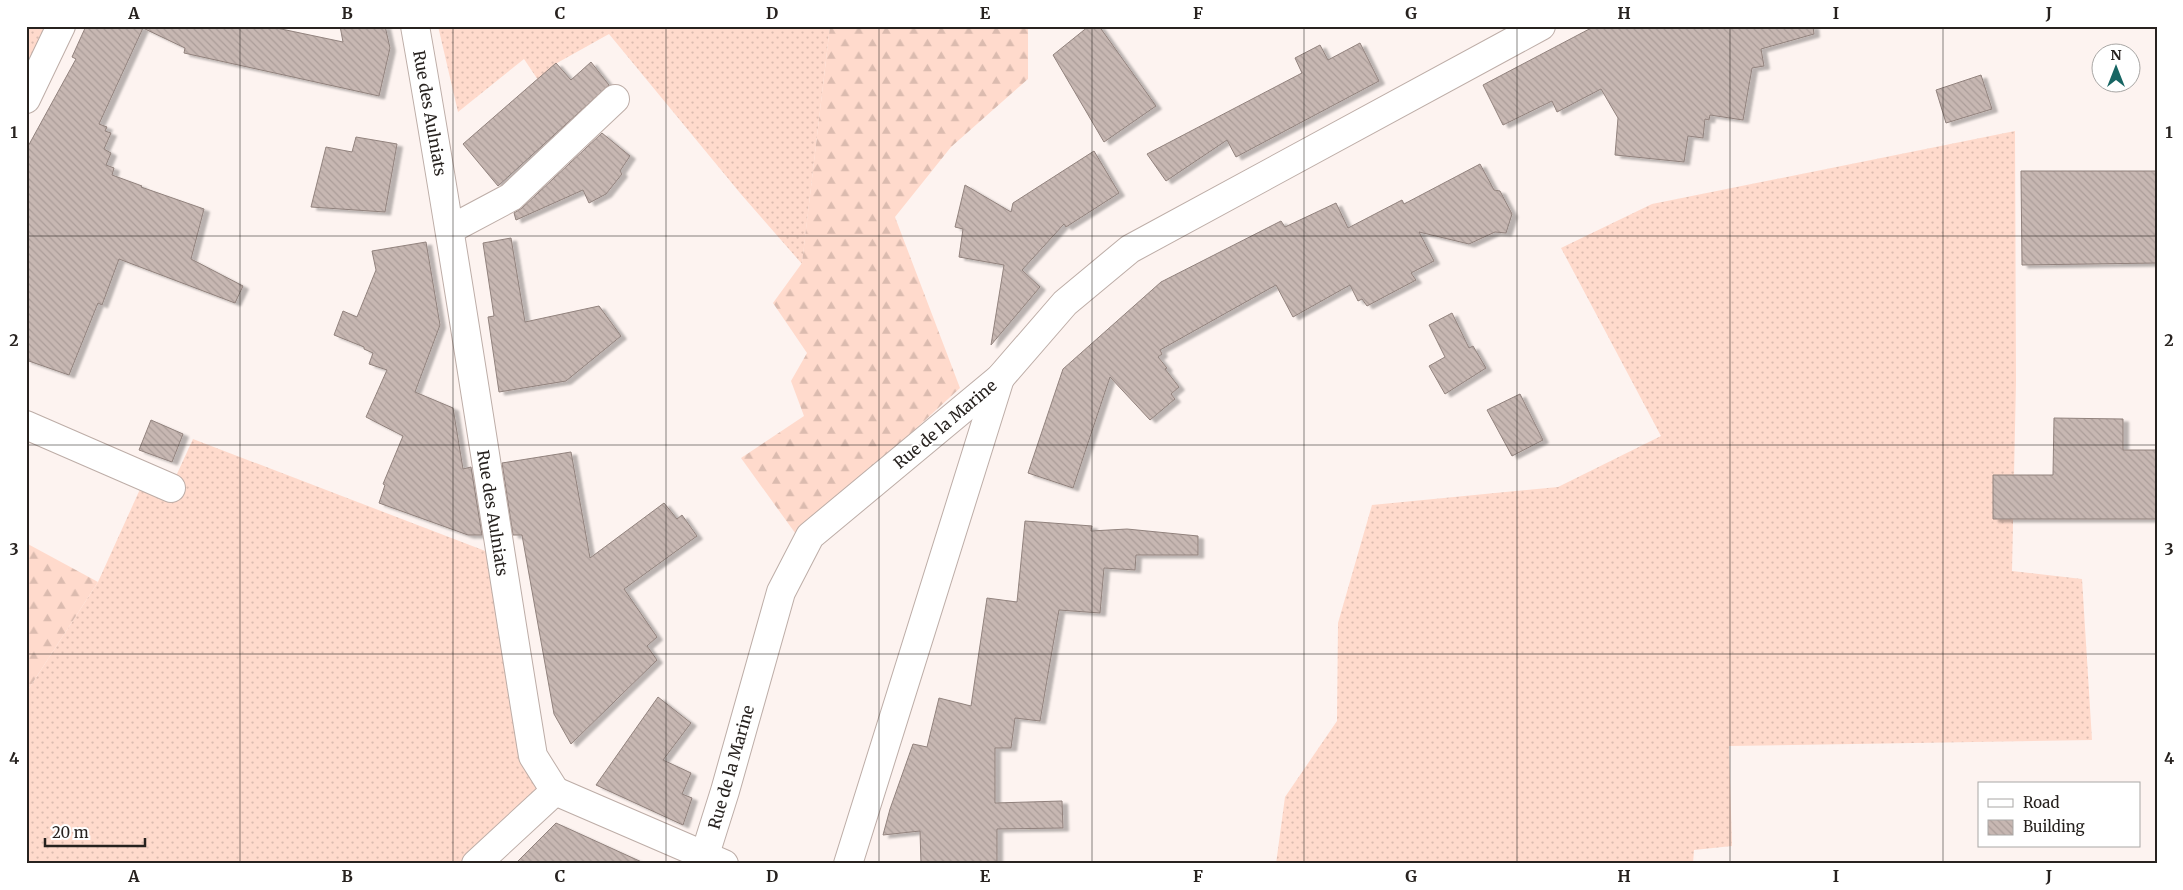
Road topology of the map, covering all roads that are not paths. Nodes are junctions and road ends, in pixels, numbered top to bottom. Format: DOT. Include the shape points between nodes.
graph roads {
  1 [pos="61,26"];
  2 [pos="415,26"];
  3 [pos="1541,26"];
  4 [pos="26,99"];
  5 [pos="614,99"];
  6 [pos="451,230"];
  7 [pos="1000,378"];
  8 [pos="26,425"];
  9 [pos="171,488"];
  10 [pos="554,791"];
  11 [pos="710,861"];
  12 [pos="476,864"];
  13 [pos="848,864"];
  1 -- 4 [label="street"];
  2 -- 6 [label="street, Rue des Aulniats"];
  3 -- 7 [label="street" via="1130,249 1065,303"];
  5 -- 6 [label="street" via="511,197"];
  6 -- 10 [label="street, Rue des Aulniats" via="533,756"];
  7 -- 11 [label="street, Rue de la Marine" via="810,536 781,592"];
  7 -- 13 [label="street, Rue de la Marine"];
  8 -- 9 [label="street"];
  10 -- 11 [label="street"];
  10 -- 12 [label="street"];
}
